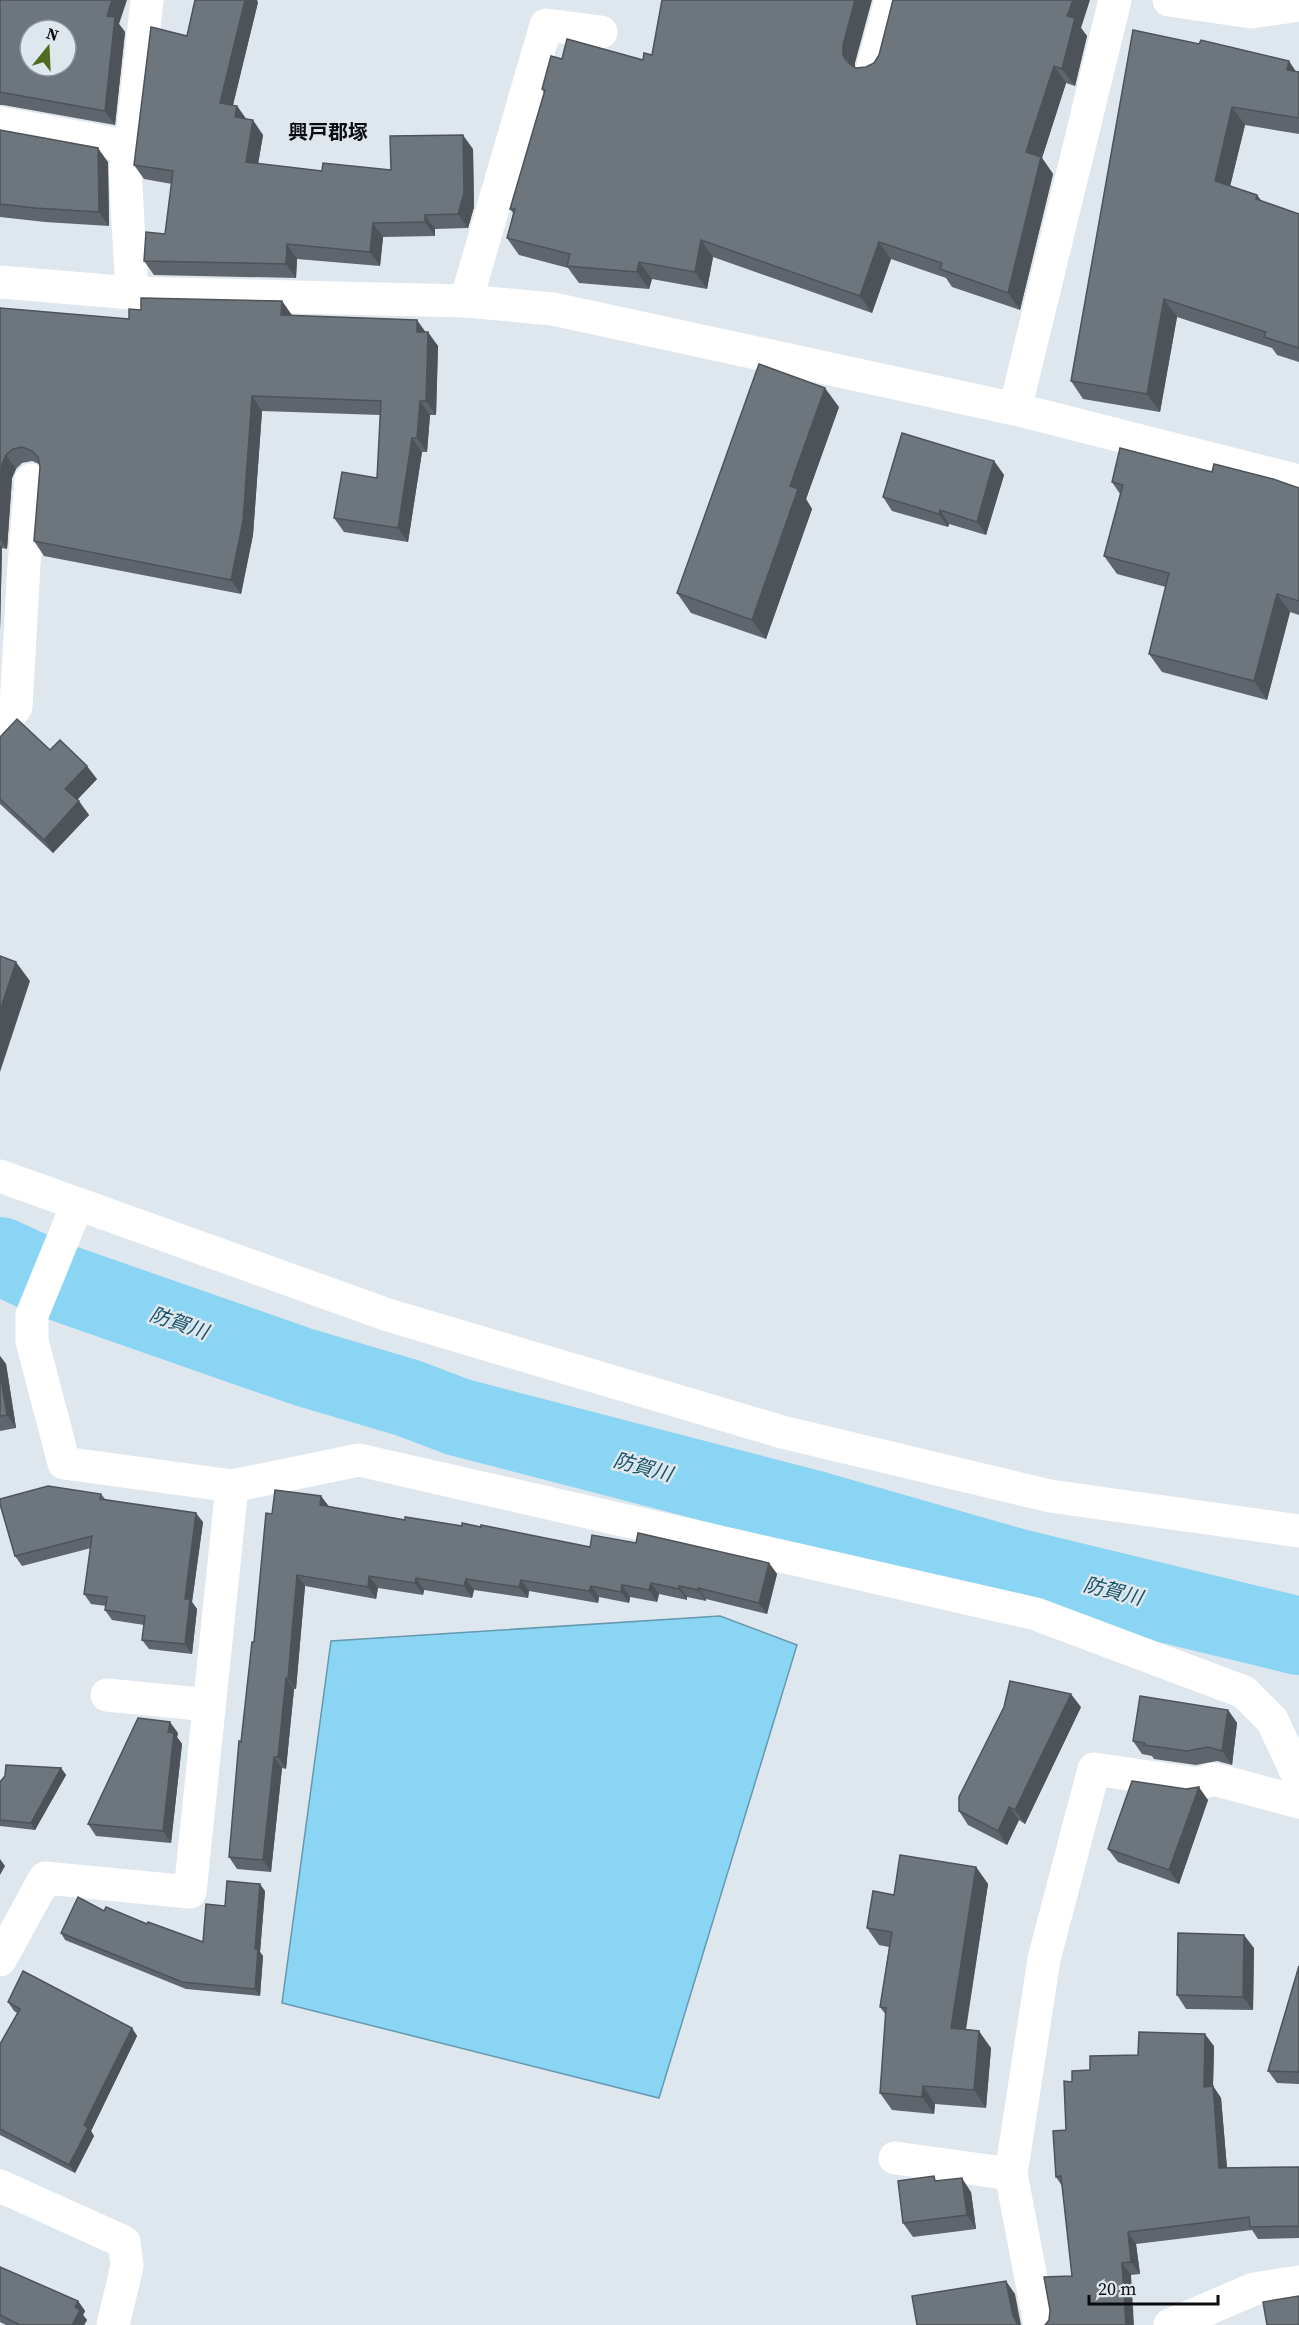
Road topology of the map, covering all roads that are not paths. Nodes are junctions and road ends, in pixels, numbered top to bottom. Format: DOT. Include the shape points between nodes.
graph roads {
  1 [pos="147,0"];
  2 [pos="891,0"];
  3 [pos="1115,0"];
  4 [pos="1169,0"];
  5 [pos="1299,5"];
  6 [pos="601,32"];
  7 [pos="873,67"];
  8 [pos="0,123"];
  9 [pos="130,147"];
  10 [pos="0,282"];
  11 [pos="132,293"];
  12 [pos="466,301"];
  13 [pos="1015,409"];
  14 [pos="31,480"];
  15 [pos="1299,481"];
  16 [pos="0,726"];
  17 [pos="0,1176"];
  18 [pos="71,1219"];
  19 [pos="232,1486"];
  20 [pos="1299,1531"];
  21 [pos="107,1695"];
  22 [pos="209,1705"];
  23 [pos="1299,1778"];
  24 [pos="1299,1802"];
  25 [pos="0,1960"];
  26 [pos="895,2158"];
  27 [pos="1011,2174"];
  28 [pos="0,2186"];
  29 [pos="1299,2282"];
  30 [pos="113,2325"];
  31 [pos="1040,2325"];
  32 [pos="1170,2325"];
  1 -- 9 [label="street"];
  2 -- 7 [label="street"];
  3 -- 13 [label="street"];
  4 -- 5 [label="street" via="1251,12"];
  6 -- 12 [label="street" via="546,25"];
  8 -- 9 [label="street"];
  9 -- 11 [label="street" via="125,169"];
  10 -- 11 [label="street"];
  11 -- 12 [label="street"];
  12 -- 13 [label="street" via="554,309"];
  13 -- 15 [label="street"];
  14 -- 16 [label="street" via="16,707"];
  17 -- 18 [label="street"];
  18 -- 19 [label="street" via="32,1315 32,1341 64,1463"];
  18 -- 20 [label="street" via="782,1432 1050,1496"];
  19 -- 22 [label="street"];
  19 -- 23 [label="street" via="358,1460 1036,1614 1245,1692 1272,1720"];
  21 -- 22 [label="street"];
  22 -- 25 [label="street" via="190,1892 45,1878"];
  24 -- 27 [label="street" via="1213,1779 1198,1784 1094,1769 1044,1959"];
  26 -- 27 [label="street"];
  27 -- 31 [label="street"];
  28 -- 30 [label="street" via="124,2242 127,2266"];
  29 -- 32 [label="street" via="1254,2289"];
}
